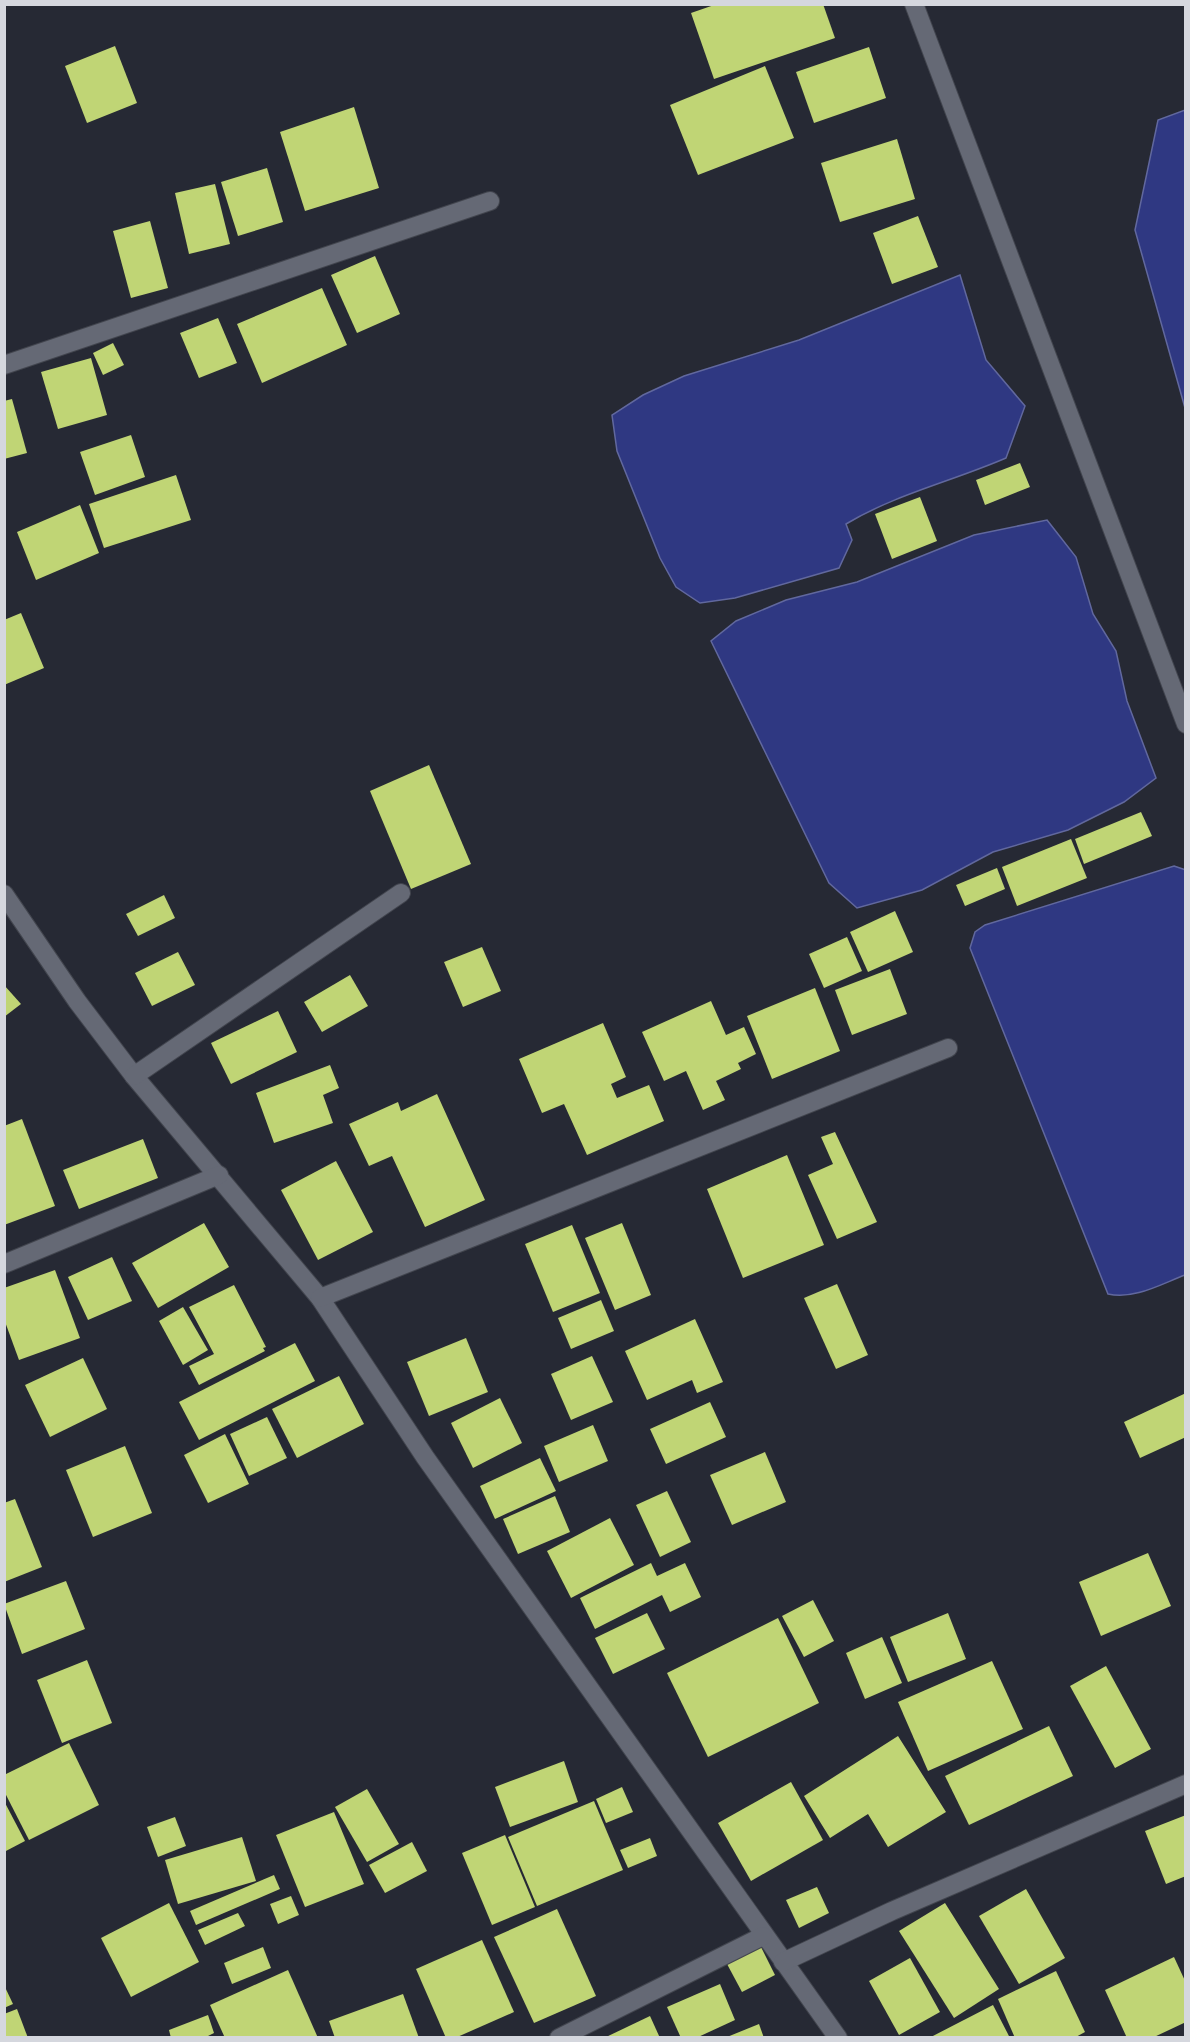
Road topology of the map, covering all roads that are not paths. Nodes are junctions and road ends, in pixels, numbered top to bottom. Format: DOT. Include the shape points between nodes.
graph roads {
  1 [pos="914,4"];
  2 [pos="490,201"];
  3 [pos="4,365"];
  4 [pos="1185,724"];
  5 [pos="401,893"];
  6 [pos="4,894"];
  7 [pos="948,1048"];
  8 [pos="134,1076"];
  9 [pos="219,1175"];
  10 [pos="4,1264"];
  11 [pos="320,1298"];
  12 [pos="1185,1784"];
  13 [pos="763,1935"];
  14 [pos="783,1962"];
  15 [pos="559,2037"];
  16 [pos="838,2037"];
  1 -- 4 [label="street"];
  2 -- 3 [label="street"];
  5 -- 8 [label="street"];
  6 -- 8 [label="street"];
  7 -- 11 [label="street"];
  8 -- 9 [label="street"];
  9 -- 10 [label="street"];
  9 -- 11 [label="street"];
  11 -- 13 [label="street" via="425,1457"];
  12 -- 14 [label="street"];
  13 -- 14 [label="street"];
  13 -- 15 [label="street"];
  14 -- 16 [label="street"];
}
